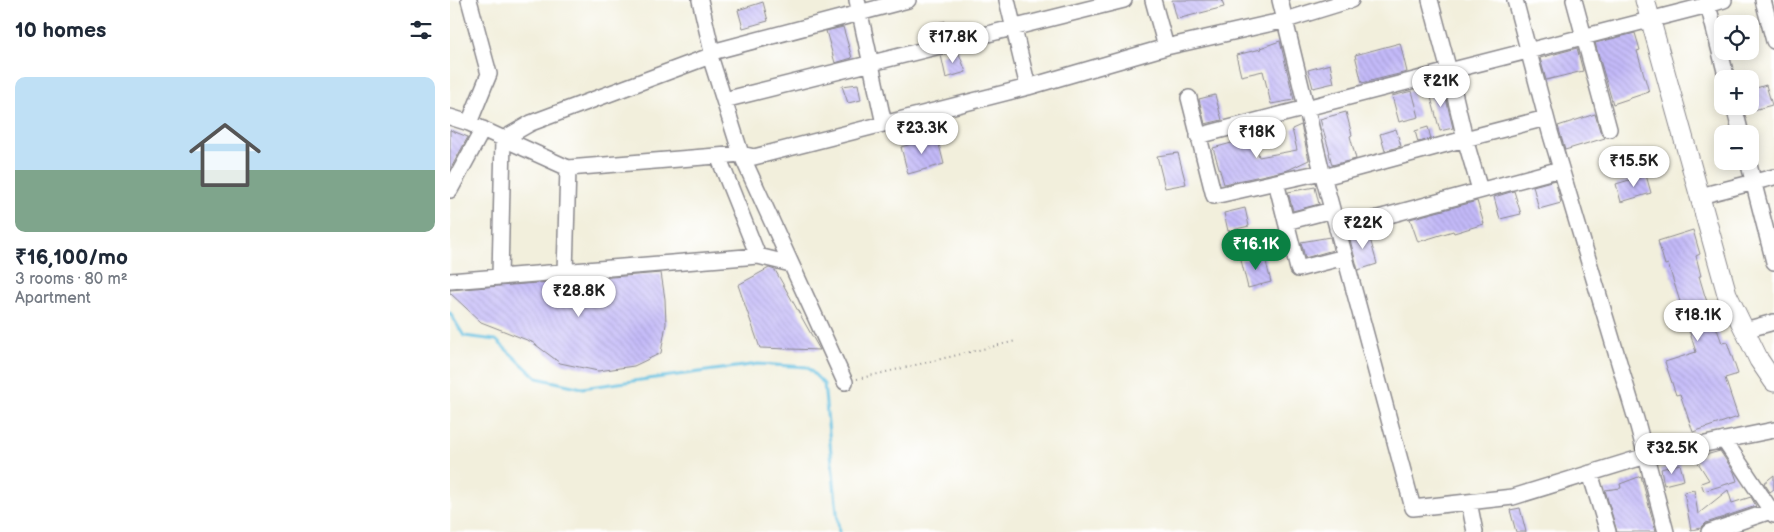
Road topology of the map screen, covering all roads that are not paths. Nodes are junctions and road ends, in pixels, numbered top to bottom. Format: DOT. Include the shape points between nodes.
graph roads {
  1 [pos="469,0"];
  2 [pos="700,0"];
  3 [pos="908,0"];
  4 [pos="1007,0"];
  5 [pos="1124,0"];
  6 [pos="1153,0"];
  7 [pos="1280,0"];
  8 [pos="1351,0"];
  9 [pos="1430,0"];
  10 [pos="1515,0"];
  11 [pos="1574,0"];
  12 [pos="1645,0"];
  13 [pos="1724,0"];
  14 [pos="1763,0"];
  15 [pos="1707,2"];
  16 [pos="858,6"];
  17 [pos="1650,19"];
  18 [pos="1286,20"];
  19 [pos="1014,28"];
  20 [pos="1584,36"];
  21 [pos="1774,41"];
  22 [pos="1166,48"];
  23 [pos="1529,50"];
  24 [pos="711,54"];
  25 [pos="871,64"];
  26 [pos="1725,70"];
  27 [pos="1449,71"];
  28 [pos="1028,87"];
  29 [pos="1189,98"];
  30 [pos="724,100"];
  31 [pos="1307,109"];
  32 [pos="450,117"];
  33 [pos="1546,118"];
  34 [pos="884,124"];
  35 [pos="476,126"];
  36 [pos="1609,129"];
  37 [pos="1198,136"];
  38 [pos="503,139"];
  39 [pos="1465,139"];
  40 [pos="741,154"];
  41 [pos="718,156"];
  42 [pos="568,168"];
  43 [pos="1561,169"];
  44 [pos="1750,170"];
  45 [pos="1323,174"];
  46 [pos="1774,178"];
  47 [pos="1276,182"];
  48 [pos="1753,183"];
  49 [pos="450,190"];
  50 [pos="1480,190"];
  51 [pos="1700,196"];
  52 [pos="1332,210"];
  53 [pos="1286,222"];
  54 [pos="1337,228"];
  55 [pos="758,256"];
  56 [pos="1345,257"];
  57 [pos="1774,262"];
  58 [pos="791,264"];
  59 [pos="565,272"];
  60 [pos="500,277"];
  61 [pos="450,281"];
  62 [pos="1774,322"];
  63 [pos="1745,330"];
  64 [pos="845,382"];
  65 [pos="1774,382"];
  66 [pos="1774,430"];
  67 [pos="1724,440"];
  68 [pos="1646,456"];
  69 [pos="1590,473"];
  70 [pos="1470,502"];
  71 [pos="1773,513"];
  72 [pos="1474,532"];
  73 [pos="1608,532"];
  74 [pos="1666,532"];
  75 [pos="1709,532"];
  1 -- 35 [label="street" via="488,74"];
  2 -- 24 [label="street"];
  3 -- 16 [label="street"];
  4 -- 19 [label="street"];
  5 -- 19 [label="street"];
  6 -- 22 [label="street"];
  7 -- 18 [label="street"];
  8 -- 18 [label="street"];
  9 -- 27 [label="street"];
  10 -- 23 [label="street"];
  11 -- 20 [label="street"];
  12 -- 17 [label="main road"];
  13 -- 15 [label="street"];
  14 -- 21 [label="street"];
  15 -- 17 [label="street"];
  15 -- 26 [label="street"];
  16 -- 24 [label="street"];
  16 -- 25 [label="street"];
  17 -- 20 [label="street"];
  17 -- 51 [label="main road"];
  18 -- 22 [label="street"];
  18 -- 31 [label="street"];
  19 -- 25 [label="street"];
  19 -- 28 [label="street"];
  20 -- 23 [label="street"];
  20 -- 36 [label="street"];
  22 -- 28 [label="street"];
  23 -- 27 [label="street"];
  23 -- 33 [label="street"];
  24 -- 30 [label="street"];
  24 -- 38 [label="street" via="531,123"];
  25 -- 30 [label="street"];
  25 -- 34 [label="street"];
  27 -- 31 [label="street"];
  27 -- 39 [label="street"];
  28 -- 34 [label="street"];
  29 -- 37 [label="street"];
  30 -- 40 [label="street"];
  31 -- 37 [label="street"];
  31 -- 45 [label="street"];
  32 -- 35 [label="street"];
  33 -- 39 [label="street"];
  33 -- 43 [label="street"];
  34 -- 40 [label="street" via="754,157"];
  35 -- 38 [label="street"];
  35 -- 49 [label="street"];
  37 -- 47 [label="street" via="1214,196"];
  38 -- 42 [label="street"];
  38 -- 60 [label="street"];
  39 -- 45 [label="street"];
  39 -- 50 [label="street"];
  40 -- 41 [label="street"];
  40 -- 58 [label="street"];
  41 -- 42 [label="street"];
  41 -- 55 [label="street"];
  42 -- 59 [label="street"];
  43 -- 50 [label="street"];
  43 -- 68 [label="street"];
  44 -- 48 [label="street"];
  45 -- 47 [label="street"];
  45 -- 52 [label="street"];
  46 -- 48 [label="street"];
  47 -- 53 [label="street"];
  48 -- 51 [label="street"];
  48 -- 57 [label="street"];
  50 -- 54 [label="street"];
  51 -- 63 [label="main road" via="1727,294"];
  52 -- 53 [label="street"];
  52 -- 54 [label="street"];
  53 -- 56 [label="street" via="1298,269"];
  54 -- 56 [label="street"];
  55 -- 58 [label="street"];
  55 -- 59 [label="street"];
  56 -- 70 [label="street" via="1413,508"];
  58 -- 64 [label="street"];
  59 -- 60 [label="street"];
  60 -- 61 [label="street"];
  62 -- 63 [label="street"];
  63 -- 65 [label="main road"];
  66 -- 67 [label="street"];
  67 -- 68 [label="street"];
  67 -- 71 [label="street"];
  68 -- 69 [label="street"];
  68 -- 74 [label="street"];
  69 -- 70 [label="street" via="1513,498"];
  69 -- 73 [label="street"];
  70 -- 72 [label="street"];
  71 -- 75 [label="street"];
}
